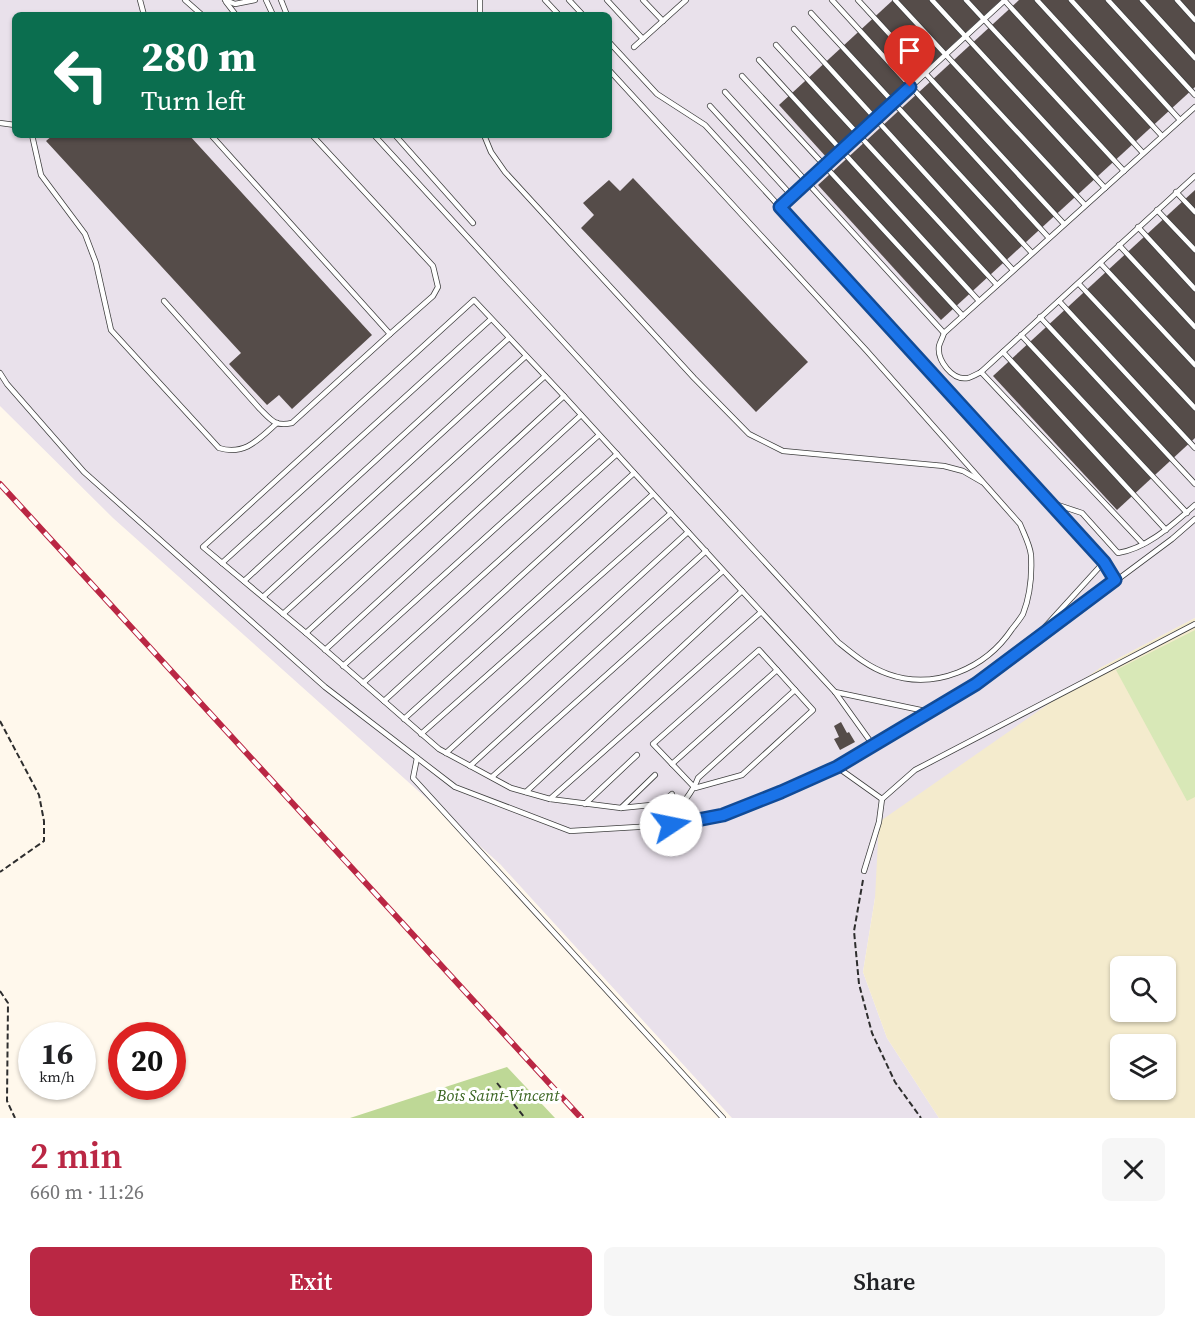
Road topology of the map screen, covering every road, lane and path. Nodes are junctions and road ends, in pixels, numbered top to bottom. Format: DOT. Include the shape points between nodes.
graph roads {
  1 [pos="185,0"];
  2 [pos="224,0"];
  3 [pos="255,0"];
  4 [pos="545,0"];
  5 [pos="569,0"];
  6 [pos="607,0"];
  7 [pos="643,0"];
  8 [pos="675,0"];
  9 [pos="686,0"];
  10 [pos="832,0"];
  11 [pos="858,0"];
  12 [pos="895,0"];
  13 [pos="932,0"];
  14 [pos="966,0"];
  15 [pos="1005,0"];
  16 [pos="1037,0"];
  17 [pos="1071,0"];
  18 [pos="1108,0"];
  19 [pos="1142,0"];
  20 [pos="1177,0"];
  21 [pos="680,5"];
  22 [pos="199,12"];
  23 [pos="234,12"];
  24 [pos="556,12"];
  25 [pos="580,12"];
  26 [pos="811,12"];
  27 [pos="984,19"];
  28 [pos="1195,20"];
  29 [pos="663,21"];
  30 [pos="794,29"];
  31 [pos="965,37"];
  32 [pos="643,39"];
  33 [pos="612,45"];
  34 [pos="776,45"];
  35 [pos="634,47"];
  36 [pos="946,54"];
  37 [pos="1195,58"];
  38 [pos="759,60"];
  39 [pos="612,72"];
  40 [pos="926,73"];
  41 [pos="742,76"];
  42 [pos="910,87"];
  43 [pos="725,92"];
  44 [pos="1195,95"];
  45 [pos="894,102"];
  46 [pos="710,106"];
  47 [pos="1195,106"];
  48 [pos="876,119"];
  49 [pos="1180,120"];
  50 [pos="859,135"];
  51 [pos="1162,136"];
  52 [pos="33,138"];
  53 [pos="214,138"];
  54 [pos="315,138"];
  55 [pos="377,138"];
  56 [pos="398,138"];
  57 [pos="485,138"];
  58 [pos="842,150"];
  59 [pos="1143,153"];
  60 [pos="825,166"];
  61 [pos="1124,171"];
  62 [pos="1195,176"];
  63 [pos="807,182"];
  64 [pos="1105,188"];
  65 [pos="1176,192"];
  66 [pos="792,196"];
  67 [pos="1085,205"];
  68 [pos="780,207"];
  69 [pos="1157,210"];
  70 [pos="1195,212"];
  71 [pos="473,223"];
  72 [pos="1064,224"];
  73 [pos="1137,227"];
  74 [pos="1048,238"];
  75 [pos="1119,244"];
  76 [pos="1195,250"];
  77 [pos="1032,254"];
  78 [pos="1101,264"];
  79 [pos="1013,270"];
  80 [pos="1079,284"];
  81 [pos="997,285"];
  82 [pos="1195,289"];
  83 [pos="980,301"];
  84 [pos="1059,301"];
  85 [pos="164,302"];
  86 [pos="963,316"];
  87 [pos="1040,317"];
  88 [pos="491,319"];
  89 [pos="1195,327"];
  90 [pos="944,333"];
  91 [pos="390,334"];
  92 [pos="1022,335"];
  93 [pos="509,338"];
  94 [pos="1003,352"];
  95 [pos="526,356"];
  96 [pos="1195,365"];
  97 [pos="981,372"];
  98 [pos="0,373"];
  99 [pos="545,376"];
  100 [pos="564,396"];
  101 [pos="1195,408"];
  102 [pos="581,415"];
  103 [pos="277,423"];
  104 [pos="599,435"];
  105 [pos="1195,448"];
  106 [pos="617,454"];
  107 [pos="634,473"];
  108 [pos="986,484"];
  109 [pos="1195,484"];
  110 [pos="653,494"];
  111 [pos="1050,502"];
  112 [pos="1195,505"];
  113 [pos="671,513"];
  114 [pos="1187,513"];
  115 [pos="1195,519"];
  116 [pos="1166,530"];
  117 [pos="688,532"];
  118 [pos="1143,544"];
  119 [pos="706,551"];
  120 [pos="1104,562"];
  121 [pos="222,563"];
  122 [pos="723,571"];
  123 [pos="1115,580"];
  124 [pos="244,581"];
  125 [pos="742,591"];
  126 [pos="263,597"];
  127 [pos="760,613"];
  128 [pos="283,614"];
  129 [pos="1195,624"];
  130 [pos="306,633"];
  131 [pos="1025,649"];
  132 [pos="325,650"];
  133 [pos="344,666"];
  134 [pos="777,670"];
  135 [pos="363,683"];
  136 [pos="795,690"];
  137 [pos="835,692"];
  138 [pos="384,701"];
  139 [pos="930,712"];
  140 [pos="404,718"];
  141 [pos="0,721"];
  142 [pos="421,734"];
  143 [pos="873,745"];
  144 [pos="446,753"];
  145 [pos="637,755"];
  146 [pos="417,758"];
  147 [pos="672,764"];
  148 [pos="470,766"];
  149 [pos="837,767"];
  150 [pos="655,775"];
  151 [pos="492,777"];
  152 [pos="695,788"];
  153 [pos="526,792"];
  154 [pos="672,794"];
  155 [pos="550,799"];
  156 [pos="882,799"];
  157 [pos="585,804"];
  158 [pos="621,808"];
  159 [pos="671,825"];
  160 [pos="864,871"];
  161 [pos="0,872"];
  162 [pos="0,990"];
  163 [pos="497,1083"];
  164 [pos="15,1118"];
  165 [pos="525,1118"];
  166 [pos="723,1118"];
  167 [pos="921,1118"];
  1 -- 22 [label="lane"];
  2 -- 3 [label="lane" via="235,4"];
  2 -- 23 [label="lane"];
  4 -- 24 [label="lane"];
  5 -- 25 [label="lane"];
  6 -- 32 [label="lane"];
  7 -- 29 [label="lane"];
  8 -- 21 [label="lane"];
  9 -- 21 [label="lane"];
  10 -- 42 [label="lane"];
  11 -- 40 [label="lane"];
  12 -- 36 [label="lane"];
  13 -- 31 [label="lane"];
  14 -- 27 [label="lane"];
  15 -- 27 [label="lane"];
  15 -- 59 [label="lane"];
  16 -- 51 [label="lane"];
  17 -- 49 [label="lane"];
  18 -- 44 [label="lane"];
  19 -- 37 [label="lane"];
  20 -- 28 [label="lane"];
  21 -- 29 [label="lane"];
  26 -- 45 [label="lane"];
  27 -- 31 [label="lane"];
  27 -- 61 [label="lane"];
  29 -- 32 [label="lane"];
  30 -- 48 [label="lane"];
  31 -- 36 [label="lane"];
  31 -- 64 [label="lane"];
  32 -- 35 [label="lane"];
  33 -- 68 [label="lane" via="657,94 705,125"];
  34 -- 50 [label="lane"];
  36 -- 40 [label="lane"];
  36 -- 67 [label="lane"];
  38 -- 58 [label="lane"];
  39 -- 108 [label="lane"];
  40 -- 42 [label="lane"];
  40 -- 72 [label="lane"];
  41 -- 60 [label="lane"];
  42 -- 45 [label="lane"];
  42 -- 74 [label="lane"];
  43 -- 63 [label="lane"];
  45 -- 48 [label="lane"];
  45 -- 77 [label="lane"];
  46 -- 66 [label="lane"];
  47 -- 49 [label="lane"];
  48 -- 50 [label="lane"];
  48 -- 79 [label="lane"];
  49 -- 51 [label="lane"];
  50 -- 58 [label="lane"];
  50 -- 81 [label="lane"];
  51 -- 59 [label="lane"];
  52 -- 103 [label="lane" via="41,175 85,234 96,263 111,330 219,448 229,451 251,446"];
  53 -- 91 [label="lane"];
  54 -- 91 [label="lane" via="433,266 438,287 433,296"];
  55 -- 108 [label="lane" via="838,642 860,661 888,675 941,678 968,669 1001,645 1023,614 1030,586 1031,553 1020,524"];
  56 -- 71 [label="lane"];
  57 -- 108 [label="lane" via="505,172 749,434 783,451 944,466"];
  58 -- 60 [label="lane"];
  58 -- 83 [label="lane"];
  59 -- 61 [label="lane"];
  60 -- 63 [label="lane"];
  60 -- 86 [label="lane"];
  61 -- 64 [label="lane"];
  62 -- 65 [label="lane"];
  63 -- 66 [label="lane"];
  63 -- 90 [label="lane"];
  64 -- 67 [label="lane"];
  65 -- 69 [label="lane"];
  65 -- 70 [label="lane"];
  66 -- 68 [label="lane"];
  67 -- 72 [label="lane"];
  68 -- 111 [label="lane"];
  69 -- 73 [label="lane"];
  69 -- 76 [label="lane"];
  72 -- 74 [label="lane"];
  73 -- 75 [label="lane"];
  73 -- 82 [label="lane"];
  74 -- 77 [label="lane"];
  75 -- 78 [label="lane"];
  75 -- 89 [label="lane"];
  77 -- 79 [label="lane"];
  78 -- 80 [label="lane"];
  78 -- 96 [label="lane"];
  79 -- 81 [label="lane"];
  80 -- 84 [label="lane"];
  80 -- 101 [label="lane"];
  81 -- 83 [label="lane"];
  83 -- 86 [label="lane"];
  84 -- 87 [label="lane"];
  84 -- 105 [label="lane"];
  85 -- 103 [label="lane" via="260,410"];
  86 -- 90 [label="lane"];
  87 -- 92 [label="lane"];
  87 -- 109 [label="lane"];
  88 -- 93 [label="lane"];
  88 -- 121 [label="lane"];
  88 -- 121 [label="lane" via="474,300 203,547"];
  90 -- 97 [label="lane" via="939,346 948,370 959,378"];
  91 -- 103 [label="lane" via="292,423"];
  92 -- 94 [label="lane"];
  92 -- 114 [label="lane"];
  93 -- 95 [label="lane"];
  93 -- 124 [label="lane"];
  94 -- 97 [label="lane"];
  94 -- 116 [label="lane"];
  95 -- 99 [label="lane"];
  95 -- 126 [label="lane"];
  97 -- 118 [label="lane"];
  98 -- 146 [label="lane" via="84,472 325,687"];
  99 -- 100 [label="lane"];
  99 -- 128 [label="lane"];
  100 -- 102 [label="lane"];
  100 -- 130 [label="lane"];
  102 -- 104 [label="lane"];
  102 -- 132 [label="lane"];
  104 -- 106 [label="lane"];
  104 -- 133 [label="lane"];
  106 -- 107 [label="lane"];
  106 -- 135 [label="lane"];
  107 -- 110 [label="lane"];
  107 -- 138 [label="lane"];
  110 -- 113 [label="lane"];
  110 -- 140 [label="lane"];
  111 -- 118 [label="lane" via="1082,513 1118,553"];
  111 -- 120 [label="lane"];
  112 -- 114 [label="lane"];
  113 -- 117 [label="lane"];
  113 -- 142 [label="lane"];
  114 -- 116 [label="lane"];
  115 -- 123 [label="lane"];
  116 -- 118 [label="lane"];
  117 -- 119 [label="lane"];
  117 -- 144 [label="lane"];
  119 -- 122 [label="lane"];
  119 -- 148 [label="lane"];
  120 -- 123 [label="lane"];
  120 -- 131 [label="lane"];
  121 -- 124 [label="lane"];
  122 -- 125 [label="lane"];
  122 -- 151 [label="lane"];
  123 -- 131 [label="lane"];
  124 -- 126 [label="lane"];
  125 -- 127 [label="lane"];
  125 -- 153 [label="lane"];
  126 -- 128 [label="lane"];
  127 -- 137 [label="lane"];
  127 -- 155 [label="lane"];
  128 -- 130 [label="lane"];
  129 -- 156 [label="lane" via="915,770"];
  130 -- 132 [label="lane"];
  131 -- 139 [label="lane"];
  132 -- 133 [label="lane"];
  133 -- 135 [label="lane"];
  134 -- 136 [label="lane"];
  134 -- 147 [label="lane"];
  134 -- 147 [label="lane" via="759,650 653,744"];
  135 -- 138 [label="lane"];
  136 -- 152 [label="lane" via="698,778"];
  136 -- 152 [label="lane" via="813,710 742,775"];
  137 -- 139 [label="lane"];
  137 -- 143 [label="lane"];
  138 -- 140 [label="lane"];
  139 -- 143 [label="lane"];
  140 -- 142 [label="lane"];
  141 -- 161 [label="path" via="39,795 44,821 44,841"];
  142 -- 144 [label="lane"];
  143 -- 149 [label="lane"];
  144 -- 148 [label="lane"];
  145 -- 157 [label="lane"];
  146 -- 159 [label="lane" via="455,787 570,831"];
  146 -- 166 [label="lane" via="413,778"];
  147 -- 152 [label="lane"];
  148 -- 151 [label="lane"];
  149 -- 156 [label="lane"];
  149 -- 159 [label="lane" via="723,815"];
  150 -- 158 [label="lane"];
  151 -- 153 [label="lane"];
  152 -- 159 [label="lane" via="674,813"];
  153 -- 155 [label="lane"];
  154 -- 158 [label="lane" via="661,804"];
  155 -- 157 [label="lane"];
  156 -- 160 [label="lane"];
  157 -- 158 [label="lane"];
  160 -- 167 [label="path" via="854,931 859,984 872,1033 895,1082"];
  162 -- 164 [label="path" via="8,1003 7,1101"];
  163 -- 165 [label="path"];
}
